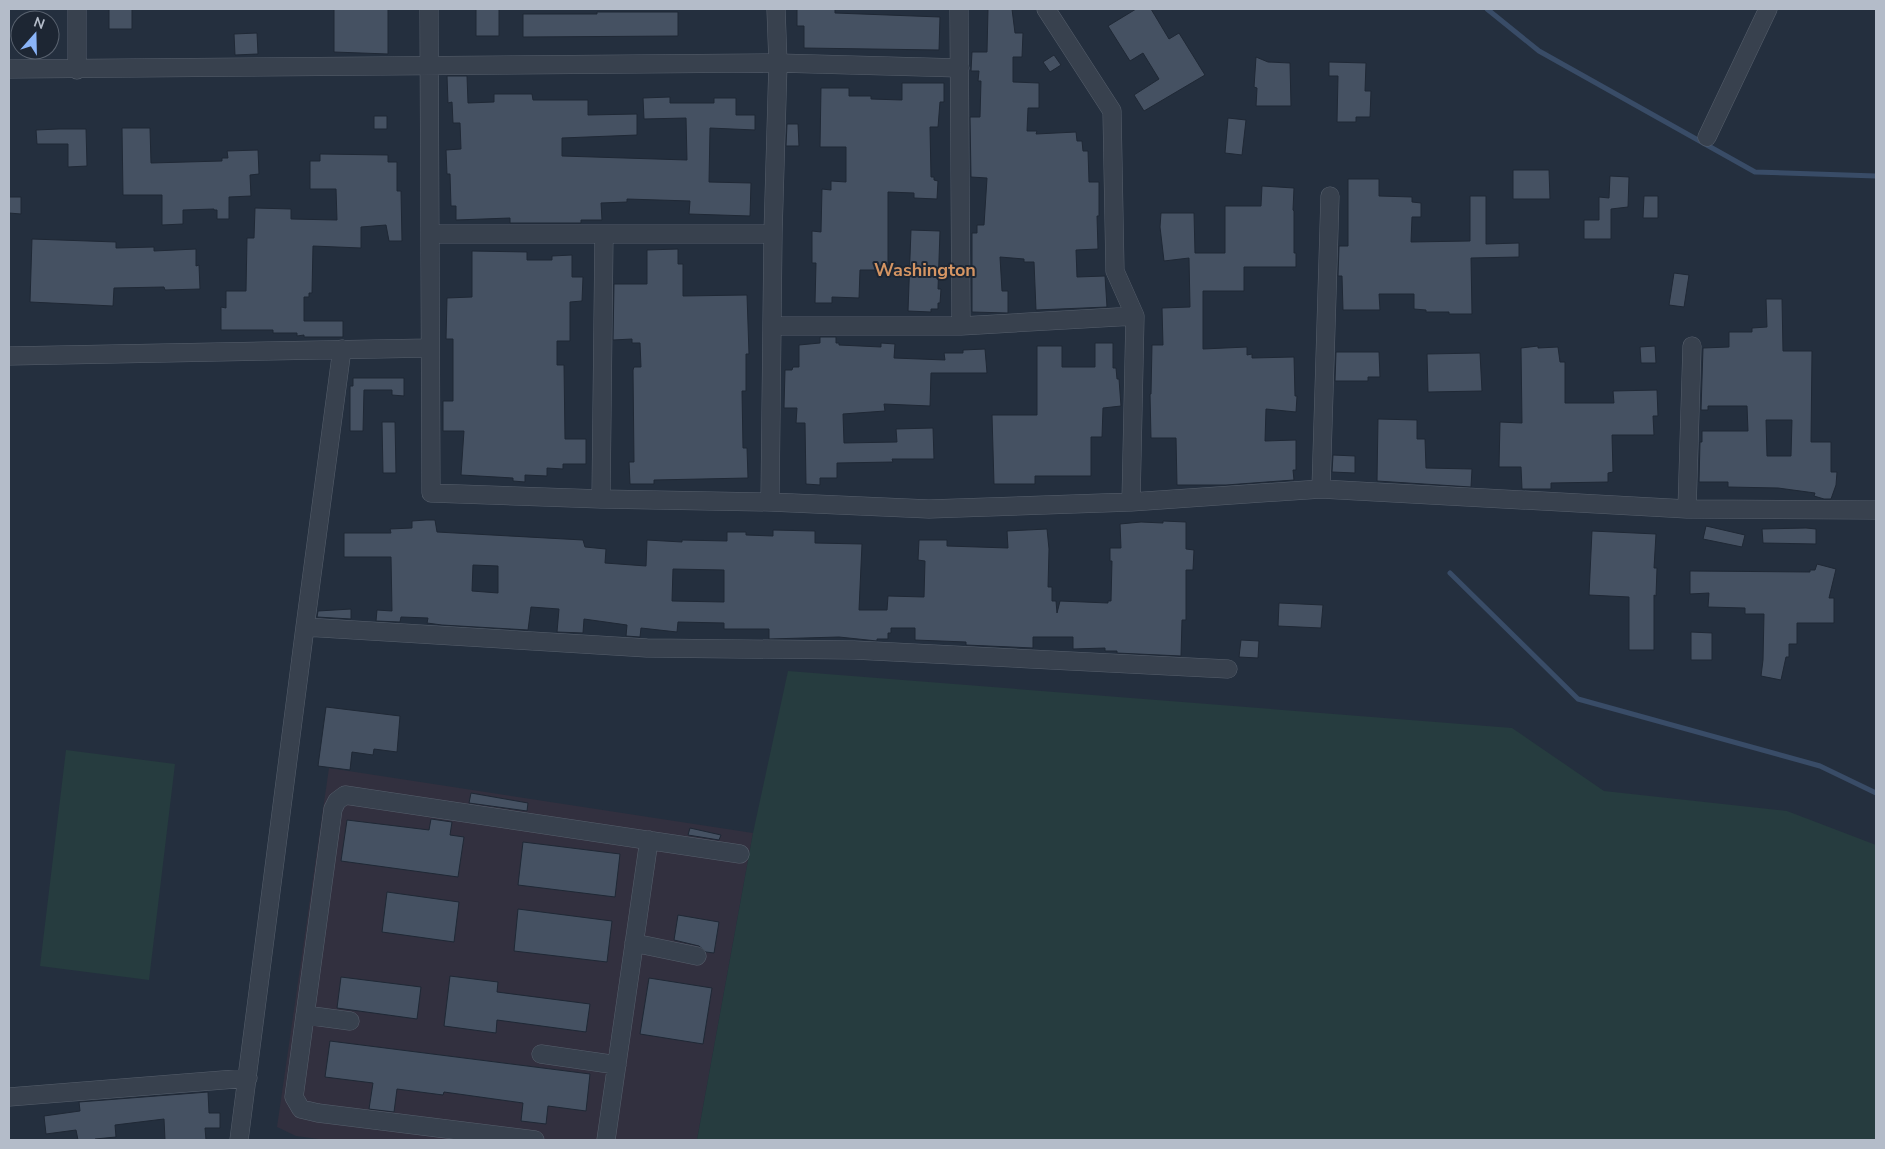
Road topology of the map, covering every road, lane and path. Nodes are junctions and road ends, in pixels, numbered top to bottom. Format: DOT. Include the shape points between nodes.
graph roads {
  1 [pos="77,9"];
  2 [pos="429,9"];
  3 [pos="776,9"];
  4 [pos="959,9"];
  5 [pos="1046,9"];
  6 [pos="1768,9"];
  7 [pos="778,63"];
  8 [pos="430,65"];
  9 [pos="960,68"];
  10 [pos="9,69"];
  11 [pos="77,70"];
  12 [pos="1707,137"];
  13 [pos="1330,196"];
  14 [pos="430,234"];
  15 [pos="604,234"];
  16 [pos="773,234"];
  17 [pos="1135,316"];
  18 [pos="773,326"];
  19 [pos="961,326"];
  20 [pos="1692,346"];
  21 [pos="430,348"];
  22 [pos="342,349"];
  23 [pos="9,356"];
  24 [pos="1321,488"];
  25 [pos="601,499"];
  26 [pos="770,502"];
  27 [pos="1131,502"];
  28 [pos="1687,509"];
  29 [pos="1876,510"];
  30 [pos="305,627"];
  31 [pos="1228,669"];
  32 [pos="649,840"];
  33 [pos="740,854"];
  34 [pos="634,943"];
  35 [pos="697,956"];
  36 [pos="305,1014"];
  37 [pos="350,1021"];
  38 [pos="541,1054"];
  39 [pos="617,1065"];
  40 [pos="248,1078"];
  41 [pos="9,1097"];
  42 [pos="444,1134"];
  43 [pos="239,1140"];
  44 [pos="535,1140"];
  45 [pos="606,1140"];
  1 -- 11 [label="street"];
  2 -- 8 [label="street"];
  3 -- 7 [label="street"];
  4 -- 9 [label="street"];
  5 -- 17 [label="street" via="1112,110 1115,271"];
  6 -- 12 [label="street"];
  7 -- 8 [label="street"];
  7 -- 9 [label="street"];
  7 -- 16 [label="street"];
  8 -- 11 [label="street"];
  8 -- 14 [label="street"];
  9 -- 19 [label="street"];
  10 -- 11 [label="street"];
  13 -- 24 [label="street"];
  14 -- 15 [label="street"];
  14 -- 21 [label="street"];
  15 -- 16 [label="street"];
  15 -- 25 [label="street"];
  16 -- 18 [label="street"];
  17 -- 19 [label="street"];
  17 -- 27 [label="street"];
  18 -- 19 [label="street"];
  18 -- 26 [label="street"];
  20 -- 28 [label="street"];
  21 -- 22 [label="street"];
  21 -- 25 [label="street" via="431,493"];
  22 -- 23 [label="street"];
  22 -- 30 [label="street"];
  24 -- 27 [label="street"];
  24 -- 28 [label="street"];
  25 -- 26 [label="street"];
  26 -- 27 [label="street" via="929,509"];
  28 -- 29 [label="street"];
  30 -- 31 [label="street" via="647,648 854,650"];
  30 -- 40 [label="street"];
  32 -- 33 [label="street"];
  32 -- 34 [label="street"];
  32 -- 36 [label="street" via="345,795 333,809"];
  34 -- 35 [label="street"];
  34 -- 39 [label="street"];
  36 -- 37 [label="street"];
  36 -- 42 [label="street" via="294,1097 301,1109"];
  38 -- 39 [label="street"];
  39 -- 45 [label="street"];
  40 -- 41 [label="street"];
  40 -- 43 [label="street"];
  42 -- 44 [label="street"];
}
